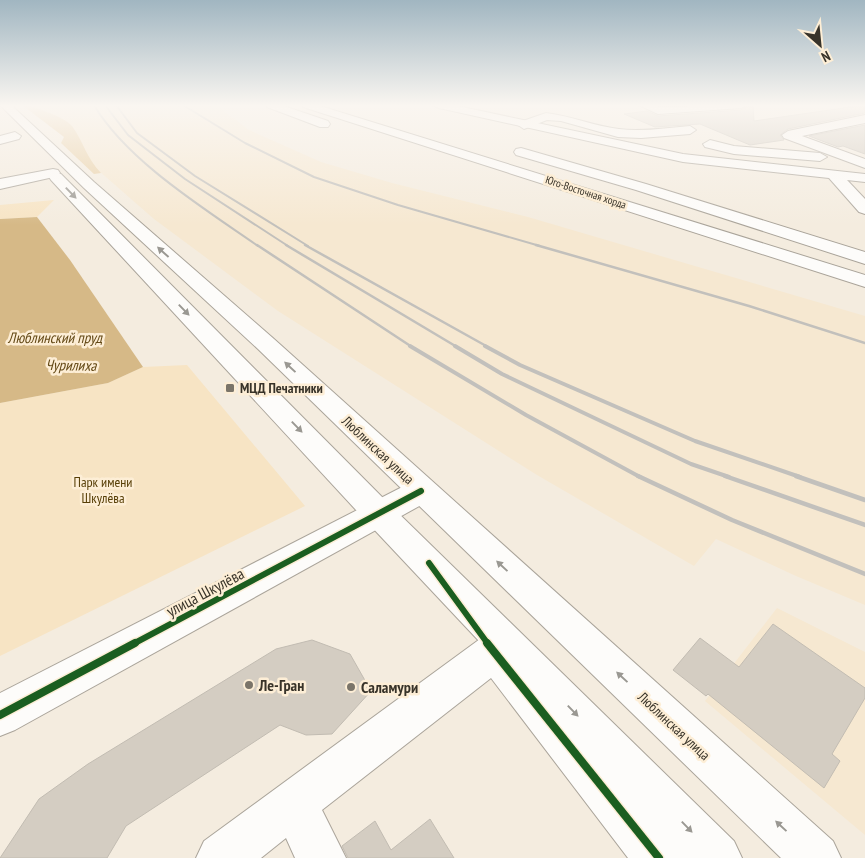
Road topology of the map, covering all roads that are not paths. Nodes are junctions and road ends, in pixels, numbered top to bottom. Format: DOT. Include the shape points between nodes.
graph roads {
  1 [pos="20,145"];
  2 [pos="47,145"];
  3 [pos="396,145"];
  4 [pos="434,145"];
  5 [pos="464,145"];
  6 [pos="621,145"];
  7 [pos="708,145"];
  8 [pos="714,145"];
  9 [pos="814,145"];
  10 [pos="511,149"];
  11 [pos="683,158"];
  12 [pos="865,165"];
  13 [pos="53,174"];
  14 [pos="834,175"];
  15 [pos="865,178"];
  16 [pos="0,184"];
  17 [pos="865,209"];
  18 [pos="865,258"];
  19 [pos="865,265"];
  20 [pos="822,267"];
  21 [pos="865,281"];
  22 [pos="421,491"];
  23 [pos="379,514"];
  24 [pos="429,563"];
  25 [pos="494,652"];
  26 [pos="0,715"];
  27 [pos="294,802"];
  28 [pos="221,858"];
  29 [pos="321,858"];
  30 [pos="659,858"];
  31 [pos="717,858"];
  32 [pos="816,858"];
  1 -- 13 [label="main road"];
  22 -- 2 [label="main road, Люблинская улица, one-way" via="266,344"];
  3 -- 20 [label="main road" via="562,196"];
  4 -- 20 [label="main road, Юго-Восточная хорда"];
  5 -- 19 [label="main road, Юго-Восточная хорда"];
  6 -- 11 [label="main road"];
  7 -- 11 [label="main road"];
  8 -- 12 [label="main road" via="734,150 818,156"];
  9 -- 12 [label="main road"];
  10 -- 18 [label="main road"];
  11 -- 14 [label="main road"];
  13 -- 16 [label="main road"];
  13 -- 23 [label="main road, one-way"];
  14 -- 15 [label="main road"];
  14 -- 17 [label="main road"];
  20 -- 21 [label="main road, Юго-Восточная хорда"];
  22 -- 23 [label="main road, улица Шкулёва"];
  32 -- 22 [label="main road, Люблинская улица, one-way"];
  23 -- 24 [label="main road"];
  23 -- 26 [label="main road, улица Шкулёва"];
  24 -- 25 [label="main road"];
  24 -- 31 [label="main road, one-way"];
  25 -- 27 [label="main road"];
  25 -- 30 [label="main road"];
  27 -- 28 [label="main road"];
  27 -- 29 [label="main road"];
}
